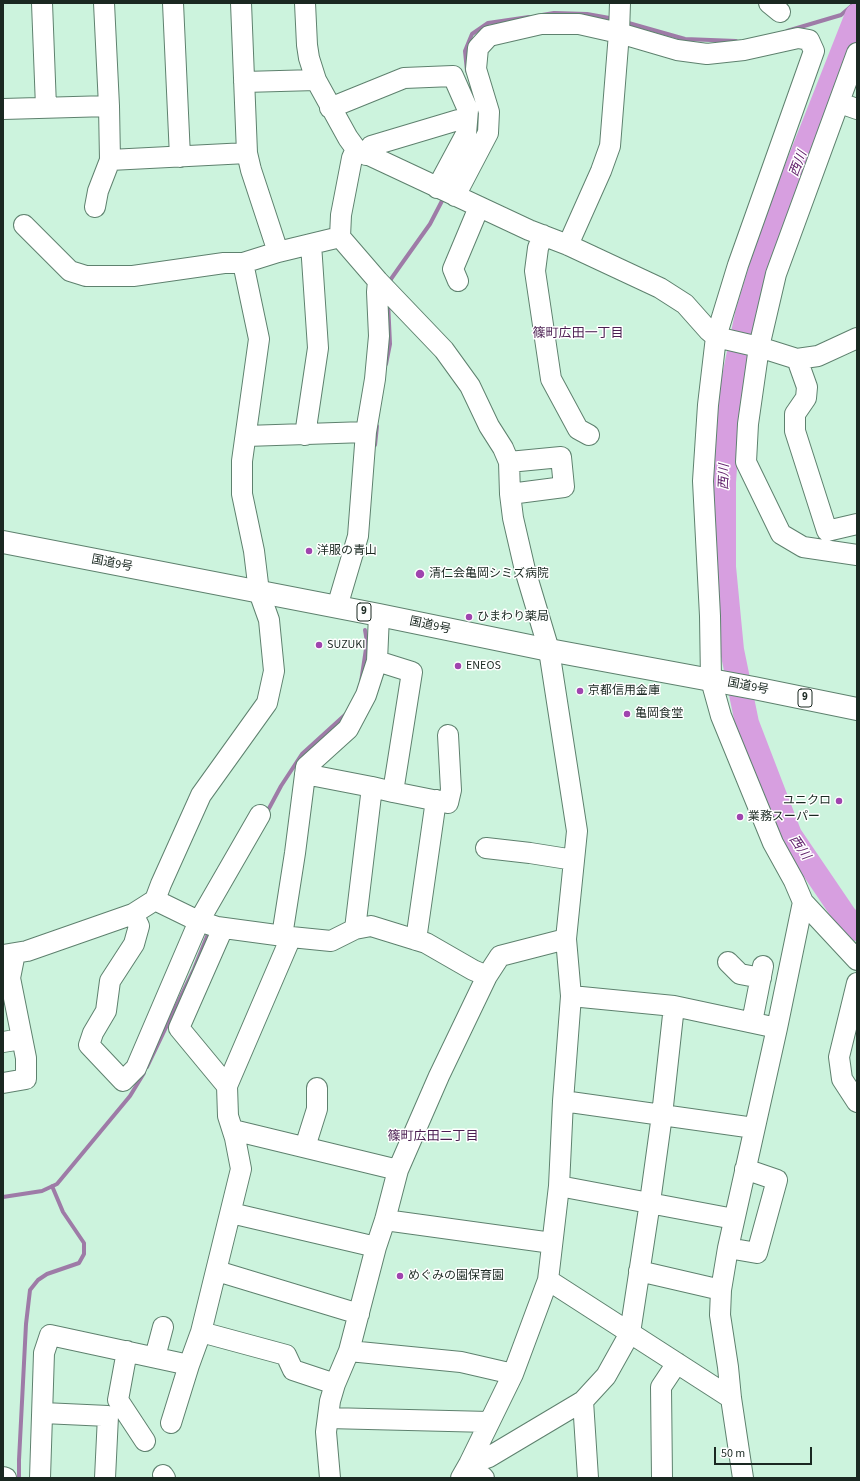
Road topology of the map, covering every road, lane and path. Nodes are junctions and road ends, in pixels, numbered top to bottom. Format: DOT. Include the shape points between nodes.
graph roads {
  1 [pos="42,3"];
  2 [pos="104,3"];
  3 [pos="173,3"];
  4 [pos="241,3"];
  5 [pos="306,3"];
  6 [pos="620,3"];
  7 [pos="619,33"];
  8 [pos="857,53"];
  9 [pos="316,80"];
  10 [pos="244,82"];
  11 [pos="109,106"];
  12 [pos="848,106"];
  13 [pos="46,108"];
  14 [pos="330,108"];
  15 [pos="3,109"];
  16 [pos="467,120"];
  17 [pos="361,152"];
  18 [pos="247,153"];
  19 [pos="180,156"];
  20 [pos="110,160"];
  21 [pos="446,192"];
  22 [pos="95,207"];
  23 [pos="479,207"];
  24 [pos="24,225"];
  25 [pos="543,235"];
  26 [pos="340,237"];
  27 [pos="311,244"];
  28 [pos="568,245"];
  29 [pos="278,252"];
  30 [pos="242,263"];
  31 [pos="378,281"];
  32 [pos="458,281"];
  33 [pos="721,338"];
  34 [pos="857,338"];
  35 [pos="755,346"];
  36 [pos="797,359"];
  37 [pos="366,432"];
  38 [pos="305,435"];
  39 [pos="589,435"];
  40 [pos="246,436"];
  41 [pos="509,462"];
  42 [pos="510,494"];
  43 [pos="857,524"];
  44 [pos="3,542"];
  45 [pos="857,555"];
  46 [pos="259,592"];
  47 [pos="336,607"];
  48 [pos="379,615"];
  49 [pos="549,650"];
  50 [pos="377,661"];
  51 [pos="718,681"];
  52 [pos="857,709"];
  53 [pos="448,735"];
  54 [pos="305,774"];
  55 [pos="372,787"];
  56 [pos="393,792"];
  57 [pos="436,800"];
  58 [pos="260,815"];
  59 [pos="486,848"];
  60 [pos="574,860"];
  61 [pos="155,900"];
  62 [pos="803,902"];
  63 [pos="134,914"];
  64 [pos="199,921"];
  65 [pos="223,928"];
  66 [pos="355,929"];
  67 [pos="287,936"];
  68 [pos="566,939"];
  69 [pos="416,940"];
  70 [pos="9,954"];
  71 [pos="857,960"];
  72 [pos="728,962"];
  73 [pos="487,976"];
  74 [pos="857,983"];
  75 [pos="571,996"];
  76 [pos="674,1006"];
  77 [pos="752,1022"];
  78 [pos="777,1028"];
  79 [pos="22,1039"];
  80 [pos="3,1042"];
  81 [pos="3,1083"];
  82 [pos="227,1086"];
  83 [pos="317,1088"];
  84 [pos="563,1101"];
  85 [pos="857,1102"];
  86 [pos="662,1115"];
  87 [pos="754,1128"];
  88 [pos="233,1130"];
  89 [pos="305,1147"];
  90 [pos="745,1169"];
  91 [pos="398,1170"];
  92 [pos="559,1186"];
  93 [pos="650,1202"];
  94 [pos="231,1213"];
  95 [pos="734,1219"];
  96 [pos="385,1220"];
  97 [pos="552,1243"];
  98 [pos="376,1247"];
  99 [pos="728,1248"];
  100 [pos="216,1271"];
  101 [pos="640,1271"];
  102 [pos="548,1280"];
  103 [pos="721,1290"];
  104 [pos="359,1314"];
  105 [pos="163,1327"];
  106 [pos="202,1332"];
  107 [pos="630,1332"];
  108 [pos="349,1351"];
  109 [pos="127,1352"];
  110 [pos="155,1357"];
  111 [pos="677,1364"];
  112 [pos="189,1365"];
  113 [pos="513,1374"];
  114 [pos="334,1384"];
  115 [pos="731,1398"];
  116 [pos="583,1401"];
  117 [pos="43,1413"];
  118 [pos="328,1418"];
  119 [pos="489,1422"];
  120 [pos="171,1423"];
  121 [pos="145,1441"];
  122 [pos="465,1471"];
  123 [pos="3,1477"];
  124 [pos="745,1477"];
  125 [pos="6,1478"];
  126 [pos="40,1478"];
  127 [pos="105,1478"];
  128 [pos="330,1478"];
  129 [pos="484,1478"];
  130 [pos="588,1478"];
  131 [pos="662,1478"];
  1 -- 13 [label="street"];
  2 -- 11 [label="street"];
  3 -- 19 [label="street"];
  4 -- 10 [label="street"];
  5 -- 9 [label="street" via="307,45"];
  6 -- 7 [label="street"];
  7 -- 21 [label="street" via="579,24 541,24 489,36 478,48 476,69 489,112 488,133"];
  7 -- 28 [label="street" via="610,146"];
  7 -- 33 [label="street" via="677,50 707,54 744,50 798,38 809,40 814,51 738,265"];
  8 -- 12 [label="street"];
  9 -- 10 [label="street"];
  9 -- 14 [label="street"];
  10 -- 18 [label="street"];
  11 -- 13 [label="street"];
  11 -- 20 [label="street"];
  12 -- 35 [label="street" via="776,274"];
  13 -- 15 [label="street"];
  14 -- 16 [label="street" via="404,78 454,76 468,110"];
  14 -- 17 [label="street" via="348,138"];
  16 -- 17 [label="street" via="458,120 371,146"];
  16 -- 21 [label="street" via="466,134"];
  17 -- 21 [label="street"];
  17 -- 26 [label="street" via="352,158 341,215"];
  18 -- 19 [label="street"];
  18 -- 29 [label="street"];
  19 -- 20 [label="street"];
  20 -- 22 [label="street" via="98,191"];
  21 -- 23 [label="street"];
  23 -- 25 [label="street"];
  23 -- 32 [label="street" via="453,269"];
  24 -- 30 [label="street" via="70,270 86,276 133,276 224,263"];
  25 -- 28 [label="street"];
  25 -- 39 [label="street" via="538,248 535,271 551,379 578,429"];
  26 -- 27 [label="street"];
  26 -- 31 [label="street"];
  27 -- 29 [label="street"];
  27 -- 38 [label="street" via="318,348"];
  28 -- 33 [label="street" via="660,288 685,304 709,331"];
  29 -- 30 [label="street"];
  30 -- 40 [label="street" via="259,339"];
  31 -- 37 [label="street" via="379,336"];
  31 -- 41 [label="street" via="444,350 470,386"];
  33 -- 35 [label="street"];
  33 -- 51 [label="street" via="708,405 703,481 710,616"];
  34 -- 36 [label="street" via="818,356"];
  35 -- 36 [label="street"];
  35 -- 45 [label="street" via="746,462 781,534 803,547"];
  36 -- 43 [label="street" via="807,387 806,398 795,414 795,431 827,531"];
  37 -- 38 [label="street"];
  37 -- 47 [label="street" via="358,536"];
  38 -- 40 [label="street"];
  40 -- 46 [label="street" via="242,461 242,494 254,551"];
  41 -- 42 [label="street"];
  41 -- 42 [label="street" via="561,457 564,486"];
  42 -- 49 [label="street" via="525,570"];
  44 -- 46 [label="highway, 国道9号 / 9"];
  46 -- 47 [label="highway, 国道9号 / 9"];
  46 -- 61 [label="street" via="269,620 274,671 267,703 201,794"];
  47 -- 48 [label="highway, 国道9号 / 9"];
  48 -- 49 [label="highway, 国道9号 / 9"];
  48 -- 50 [label="street"];
  49 -- 51 [label="highway, 国道9号 / 9"];
  49 -- 60 [label="street" via="577,831"];
  50 -- 54 [label="street" via="366,695 348,729 306,767"];
  50 -- 56 [label="street" via="412,672"];
  51 -- 52 [label="highway, 国道9号 / 9"];
  51 -- 62 [label="street" via="721,716 770,836"];
  53 -- 57 [label="street" via="451,790 448,803"];
  54 -- 55 [label="street"];
  54 -- 67 [label="street"];
  55 -- 56 [label="street"];
  55 -- 66 [label="street"];
  56 -- 57 [label="street"];
  57 -- 69 [label="street"];
  58 -- 64 [label="street"];
  59 -- 60 [label="street"];
  60 -- 68 [label="street"];
  61 -- 63 [label="street"];
  61 -- 64 [label="street"];
  62 -- 71 [label="street"];
  62 -- 78 [label="street"];
  63 -- 64 [label="street" via="139,926 134,944 110,981 106,1011 89,1045 122,1080 136,1068"];
  63 -- 70 [label="street" via="27,951"];
  64 -- 65 [label="street"];
  65 -- 67 [label="street"];
  65 -- 82 [label="street" via="179,1028"];
  66 -- 67 [label="street" via="331,941"];
  66 -- 69 [label="street" via="371,926"];
  67 -- 82 [label="street"];
  68 -- 73 [label="street" via="500,956"];
  68 -- 75 [label="street"];
  69 -- 73 [label="street"];
  70 -- 79 [label="street" via="10,978"];
  72 -- 77 [label="street" via="740,974 762,972"];
  73 -- 91 [label="street"];
  74 -- 85 [label="street" via="839,1057 842,1079"];
  75 -- 76 [label="street"];
  75 -- 84 [label="street"];
  76 -- 77 [label="street"];
  76 -- 86 [label="street"];
  77 -- 78 [label="street"];
  78 -- 87 [label="street"];
  79 -- 80 [label="street"];
  79 -- 81 [label="street" via="26,1058 26,1079"];
  82 -- 88 [label="street" via="228,1116"];
  83 -- 89 [label="street" via="317,1109"];
  84 -- 86 [label="street"];
  84 -- 92 [label="street"];
  86 -- 87 [label="street"];
  86 -- 93 [label="street"];
  87 -- 90 [label="street"];
  88 -- 89 [label="street"];
  88 -- 94 [label="street" via="241,1169"];
  89 -- 91 [label="street"];
  90 -- 95 [label="street"];
  90 -- 99 [label="street" via="777,1180 757,1252"];
  91 -- 96 [label="street"];
  92 -- 93 [label="street"];
  92 -- 97 [label="street"];
  93 -- 95 [label="street"];
  93 -- 101 [label="street"];
  94 -- 98 [label="street"];
  94 -- 100 [label="street"];
  95 -- 99 [label="street"];
  96 -- 97 [label="street"];
  96 -- 98 [label="street"];
  97 -- 102 [label="street"];
  98 -- 104 [label="street"];
  99 -- 103 [label="street"];
  100 -- 104 [label="street"];
  100 -- 106 [label="street"];
  101 -- 103 [label="street"];
  101 -- 107 [label="street"];
  102 -- 107 [label="street"];
  102 -- 113 [label="street"];
  103 -- 115 [label="street" via="720,1315"];
  104 -- 108 [label="street"];
  105 -- 110 [label="street"];
  106 -- 112 [label="street"];
  106 -- 114 [label="street" via="286,1354 293,1370"];
  107 -- 111 [label="street"];
  107 -- 116 [label="street" via="606,1376"];
  108 -- 113 [label="street" via="461,1362"];
  108 -- 114 [label="street"];
  109 -- 110 [label="street"];
  109 -- 117 [label="street" via="50,1335 44,1353"];
  109 -- 121 [label="street" via="118,1400"];
  110 -- 112 [label="street"];
  111 -- 115 [label="street"];
  111 -- 131 [label="street" via="661,1387"];
  112 -- 120 [label="street"];
  113 -- 119 [label="street"];
  114 -- 118 [label="street"];
  115 -- 124 [label="street"];
  116 -- 122 [label="street"];
  116 -- 130 [label="street"];
  117 -- 126 [label="street"];
  117 -- 127 [label="street" via="108,1416"];
  118 -- 119 [label="street"];
  118 -- 128 [label="street" via="326,1432"];
  119 -- 122 [label="street"];
  122 -- 129 [label="street"];
  123 -- 125 [label="street"];
}
